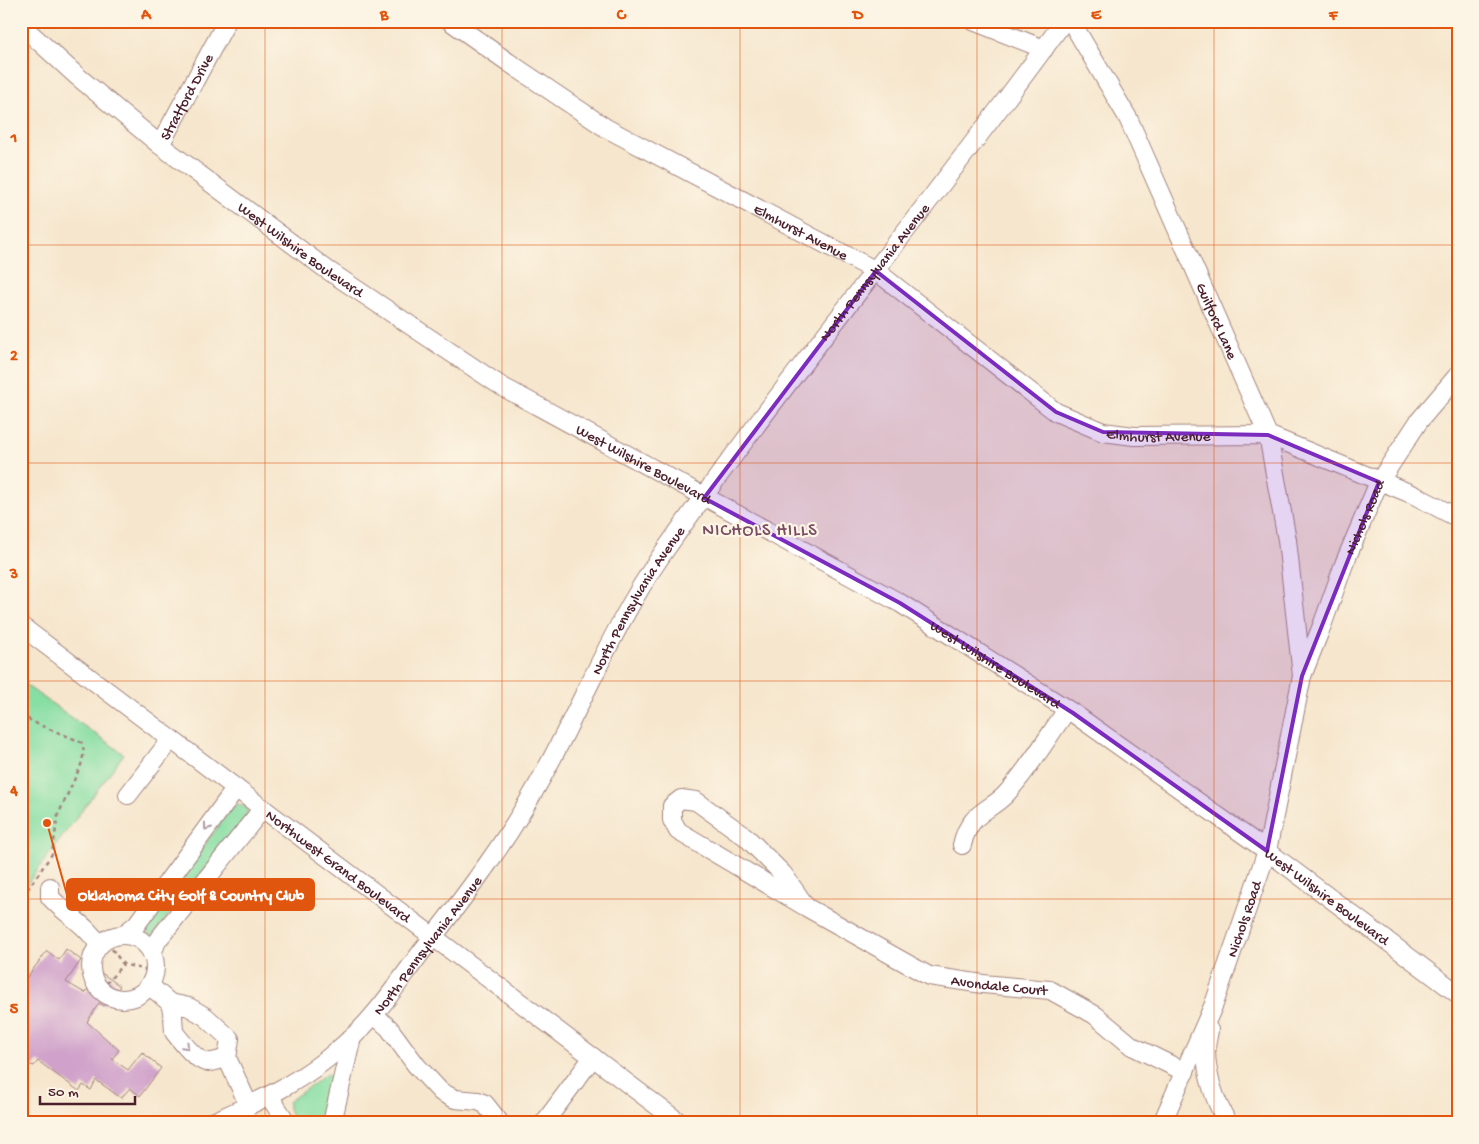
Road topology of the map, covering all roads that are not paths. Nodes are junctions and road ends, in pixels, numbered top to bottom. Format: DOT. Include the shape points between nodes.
graph roads {
  1 [pos="227,21"];
  2 [pos="450,21"];
  3 [pos="973,21"];
  4 [pos="1064,21"];
  5 [pos="1071,21"];
  6 [pos="21,26"];
  7 [pos="1044,49"];
  8 [pos="160,145"];
  9 [pos="876,271"];
  10 [pos="1458,375"];
  11 [pos="1268,435"];
  12 [pos="1379,482"];
  13 [pos="704,498"];
  14 [pos="1458,518"];
  15 [pos="21,626"];
  16 [pos="1302,676"];
  17 [pos="1067,710"];
  18 [pos="171,739"];
  19 [pos="236,788"];
  20 [pos="128,795"];
  21 [pos="263,808"];
  22 [pos="962,845"];
  23 [pos="1267,850"];
  24 [pos="50,887"];
  25 [pos="806,907"];
  26 [pos="123,935"];
  27 [pos="434,936"];
  28 [pos="102,943"];
  29 [pos="152,954"];
  30 [pos="152,979"];
  31 [pos="1458,994"];
  32 [pos="170,1003"];
  33 [pos="1214,1004"];
  34 [pos="374,1014"];
  35 [pos="352,1037"];
  36 [pos="593,1057"];
  37 [pos="228,1058"];
  38 [pos="1185,1072"];
  39 [pos="270,1096"];
  40 [pos="249,1106"];
  41 [pos="211,1123"];
  42 [pos="287,1123"];
  43 [pos="332,1123"];
  44 [pos="500,1123"];
  45 [pos="544,1123"];
  46 [pos="680,1123"];
  47 [pos="1162,1123"];
  48 [pos="1228,1123"];
  1 -- 8 [label="street, Stratford Drive"];
  2 -- 9 [label="street, Elmhurst Avenue" via="606,128"];
  3 -- 7 [label="street"];
  4 -- 7 [label="street, North Pennsylvania Avenue"];
  5 -- 11 [label="street, Guilford Lane" via="1128,118"];
  6 -- 8 [label="street, West Wilshire Boulevard"];
  7 -- 9 [label="street, North Pennsylvania Avenue"];
  8 -- 13 [label="street, West Wilshire Boulevard" via="326,269 501,386"];
  9 -- 11 [label="street, Elmhurst Avenue" via="1056,412 1103,432 1134,436"];
  9 -- 13 [label="street, North Pennsylvania Avenue"];
  10 -- 12 [label="street, Nichols Road" via="1419,421"];
  11 -- 12 [label="street"];
  11 -- 16 [label="street, Nichols Road" via="1287,540"];
  12 -- 14 [label="street" via="1414,495"];
  12 -- 16 [label="street, Nichols Road"];
  13 -- 17 [label="street, West Wilshire Boulevard" via="900,603"];
  13 -- 27 [label="street, North Pennsylvania Avenue" via="639,588 513,828"];
  15 -- 18 [label="street, Northwest Grand Boulevard"];
  16 -- 23 [label="street, Nichols Road"];
  17 -- 22 [label="street" via="1004,797 972,821"];
  17 -- 23 [label="street, West Wilshire Boulevard"];
  18 -- 19 [label="street, Northwest Grand Boulevard"];
  18 -- 20 [label="street"];
  19 -- 21 [label="street, Northwest Grand Boulevard"];
  19 -- 26 [label="street, one-way" via="136,926"];
  21 -- 27 [label="street, Northwest Grand Boulevard"];
  21 -- 29 [label="street" via="157,941"];
  23 -- 31 [label="street, West Wilshire Boulevard"];
  23 -- 33 [label="street, Nichols Road"];
  24 -- 28 [label="street" via="50,897 62,910"];
  25 -- 25 [label="street, Avondale Court" via="783,874 746,836 696,801 681,798 672,806 672,820 678,831"];
  25 -- 38 [label="street, Avondale Court" via="929,976 1050,990 1095,1015 1132,1046"];
  26 -- 28 [label="street"];
  26 -- 29 [label="street" via="140,940"];
  27 -- 34 [label="street, North Pennsylvania Avenue"];
  27 -- 36 [label="street, Northwest Grand Boulevard"];
  28 -- 30 [label="street" via="92,959 91,968 101,990 124,999 139,995"];
  29 -- 30 [label="street"];
  30 -- 32 [label="street"];
  32 -- 37 [label="street" via="189,1006 230,1039"];
  32 -- 37 [label="street, one-way" via="174,1032 186,1047 207,1062"];
  33 -- 38 [label="street, Nichols Road"];
  33 -- 48 [label="street" via="1206,1049 1209,1076"];
  34 -- 35 [label="street, North Pennsylvania Avenue"];
  34 -- 44 [label="street" via="441,1092 455,1099 484,1104"];
  35 -- 39 [label="street, North Pennsylvania Avenue" via="326,1060"];
  35 -- 43 [label="street"];
  36 -- 45 [label="street"];
  36 -- 46 [label="street, Northwest Grand Boulevard"];
  37 -- 40 [label="street"];
  38 -- 47 [label="street, Nichols Road"];
  39 -- 40 [label="street, North Pennsylvania Avenue"];
  39 -- 42 [label="street"];
  40 -- 41 [label="street, North Pennsylvania Avenue"];
}
